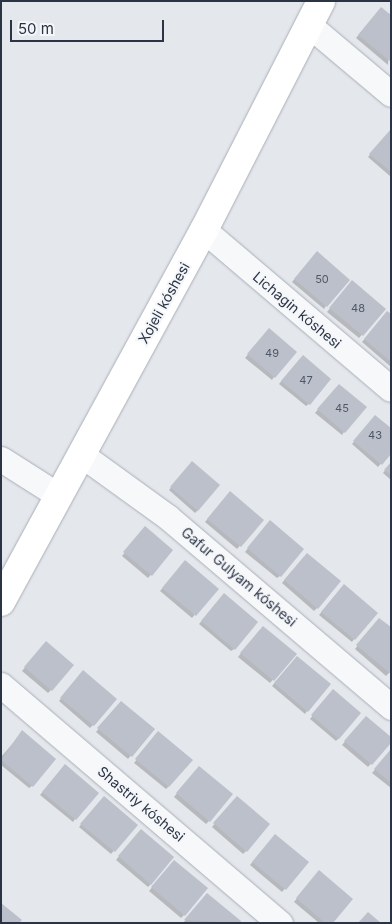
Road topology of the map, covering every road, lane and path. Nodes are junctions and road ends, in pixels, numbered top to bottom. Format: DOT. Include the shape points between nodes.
graph roads {
  1 [pos="321,1"];
  2 [pos="309,25"];
  3 [pos="391,94"];
  4 [pos="204,230"];
  5 [pos="391,389"];
  6 [pos="82,455"];
  7 [pos="1,459"];
  8 [pos="59,496"];
  9 [pos="1,602"];
  10 [pos="1,685"];
  11 [pos="391,707"];
  12 [pos="280,923"];
  1 -- 2 [label="street, Xojeli kóshesi"];
  2 -- 3 [label="street"];
  2 -- 4 [label="street, Xojeli kóshesi"];
  4 -- 5 [label="street, Lichagin kóshesi"];
  4 -- 6 [label="street, Xojeli kóshesi"];
  6 -- 8 [label="street, Xojeli kóshesi"];
  6 -- 11 [label="street, Gafur Gulyam kóshesi" via="169,518"];
  7 -- 8 [label="street"];
  8 -- 9 [label="street, Xojeli kóshesi"];
  10 -- 12 [label="street, Shastriy kóshesi"];
}
